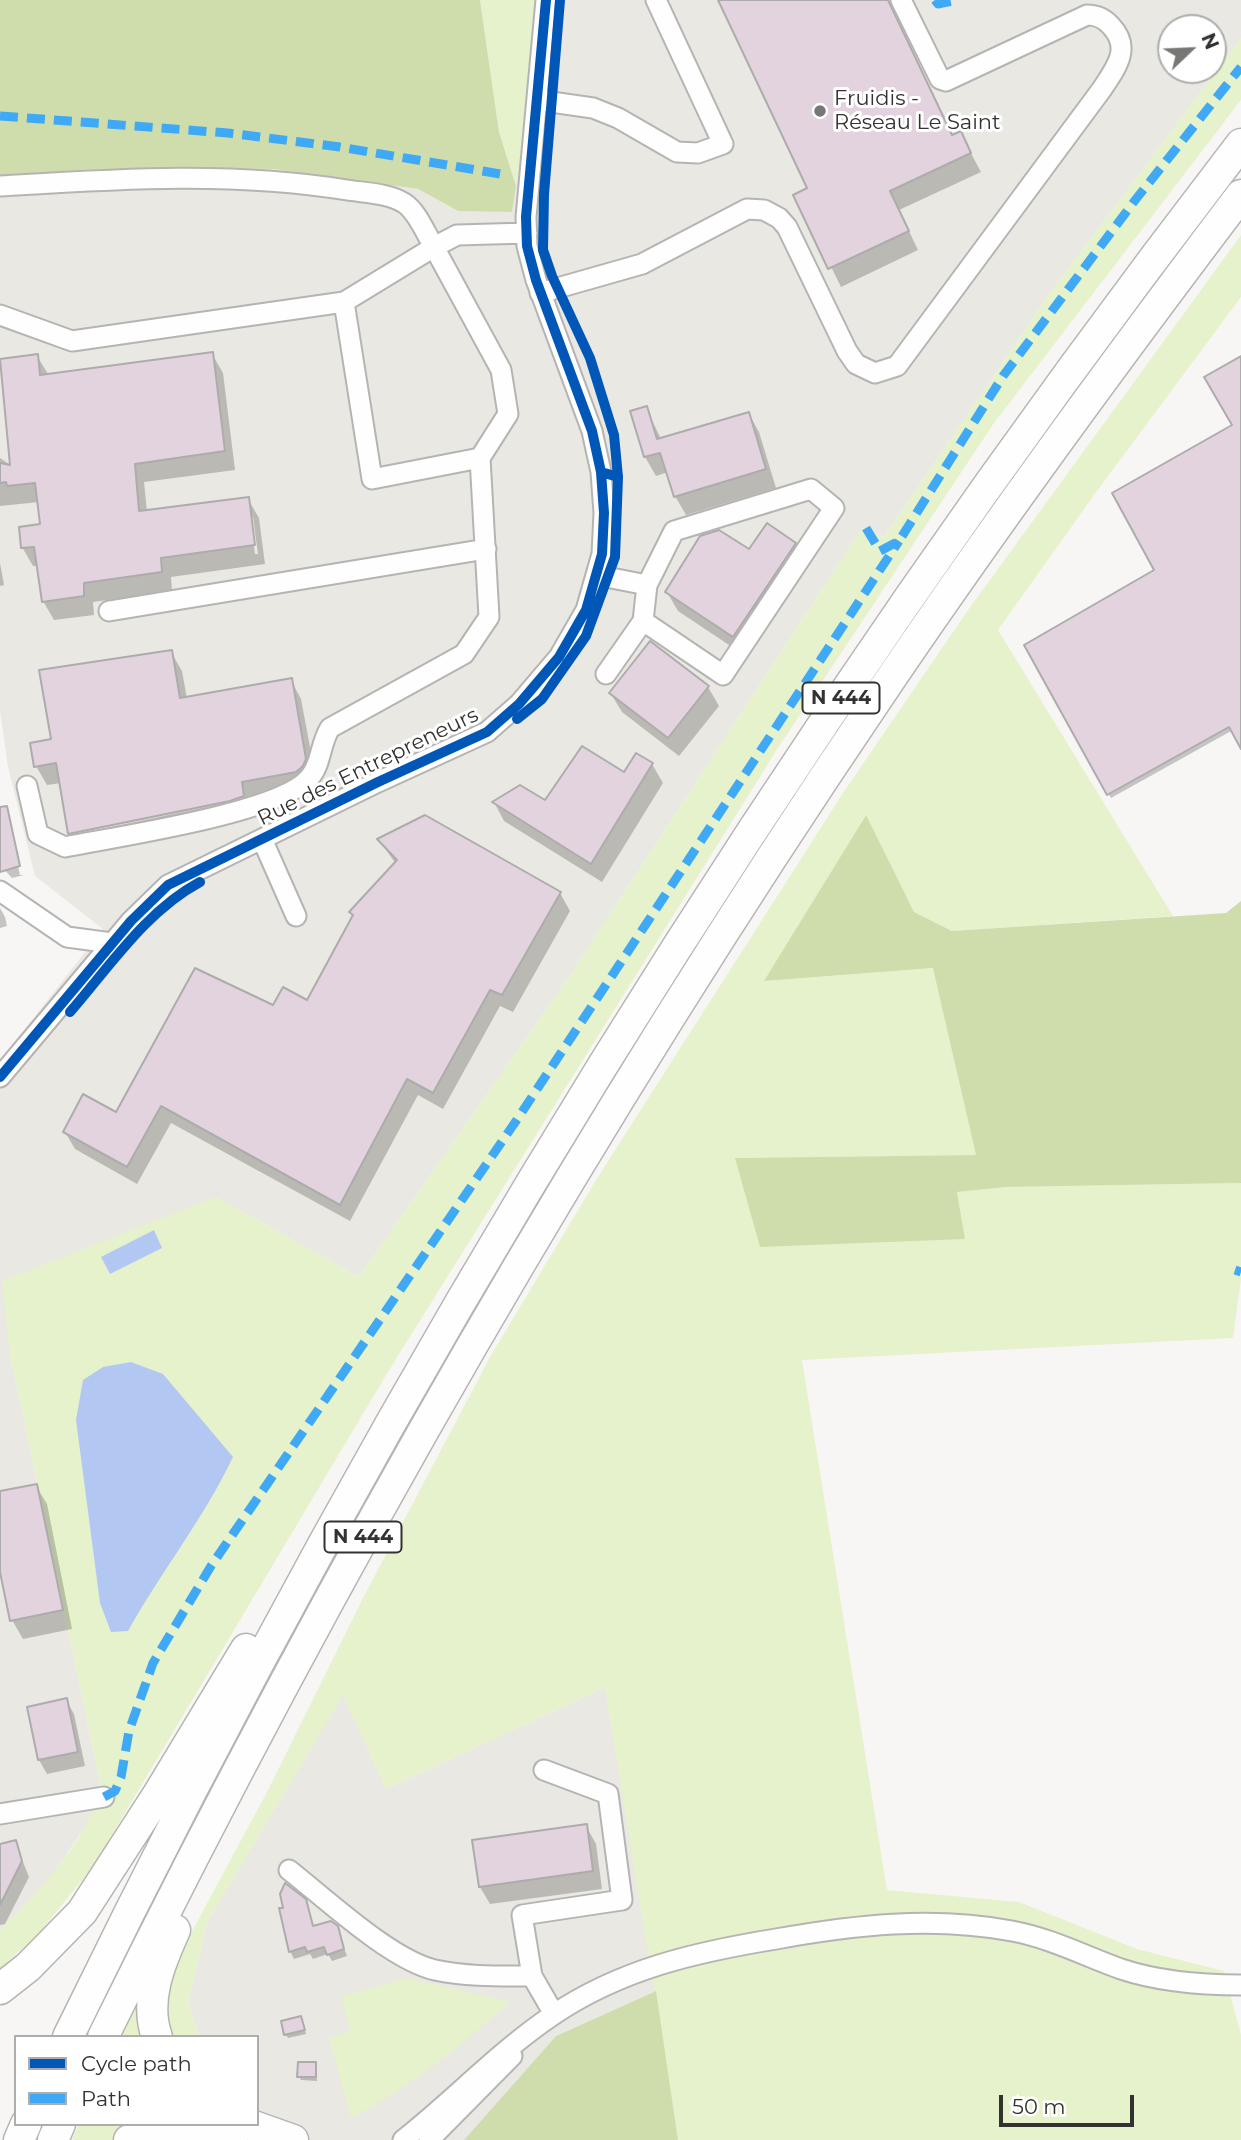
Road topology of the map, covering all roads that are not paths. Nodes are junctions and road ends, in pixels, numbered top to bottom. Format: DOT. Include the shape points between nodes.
graph roads {
  1 [pos="546,0"];
  2 [pos="656,0"];
  3 [pos="901,0"];
  4 [pos="537,100"];
  5 [pos="1241,144"];
  6 [pos="0,186"];
  7 [pos="1241,195"];
  8 [pos="527,233"];
  9 [pos="434,247"];
  10 [pos="540,293"];
  11 [pos="344,302"];
  12 [pos="0,315"];
  13 [pos="480,458"];
  14 [pos="486,550"];
  15 [pos="596,575"];
  16 [pos="647,585"];
  17 [pos="109,611"];
  18 [pos="643,621"];
  19 [pos="606,674"];
  20 [pos="27,786"];
  21 [pos="262,839"];
  22 [pos="0,891"];
  23 [pos="296,916"];
  24 [pos="112,943"];
  25 [pos="0,1077"];
  26 [pos="281,1622"];
  27 [pos="544,1770"];
  28 [pos="234,1777"];
  29 [pos="103,1797"];
  30 [pos="0,1814"];
  31 [pos="289,1870"];
  32 [pos="532,1976"];
  33 [pos="1241,1985"];
  34 [pos="0,1989"];
  35 [pos="554,2014"];
  36 [pos="531,2032"];
  37 [pos="69,2035"];
  38 [pos="104,2035"];
  39 [pos="155,2035"];
  40 [pos="253,2126"];
  41 [pos="129,2140"];
  42 [pos="232,2140"];
  43 [pos="293,2140"];
  44 [pos="403,2140"];
  45 [pos="429,2140"];
  1 -- 4 [label="street, Rue des Entrepreneurs"];
  2 -- 4 [label="street" via="723,144 698,153 677,152 593,108"];
  3 -- 10 [label="street" via="940,79 946,81 1087,15 1106,20 1119,34 1122,46 1115,70 1102,89 897,366 875,373 856,364 787,227 758,208 733,215 642,264"];
  4 -- 8 [label="street, Rue des Entrepreneurs"];
  5 -- 26 [label="highway, N 444" via="1018,442 735,857 510,1220"];
  6 -- 9 [label="street" via="137,178 308,184 394,198 408,205"];
  7 -- 28 [label="highway, N 444" via="1017,497 728,925 498,1300"];
  8 -- 9 [label="street" via="457,235"];
  8 -- 10 [label="street, Rue des Entrepreneurs"];
  9 -- 11 [label="street"];
  9 -- 13 [label="street" via="502,370 508,414"];
  10 -- 15 [label="street, Rue des Entrepreneurs" via="575,382 601,472 604,513"];
  11 -- 12 [label="street" via="72,341"];
  11 -- 13 [label="street" via="372,479"];
  13 -- 14 [label="street"];
  14 -- 17 [label="street"];
  14 -- 20 [label="street" via="489,617 464,654 330,728 310,778 293,790 243,811 65,847 38,834"];
  15 -- 16 [label="street"];
  15 -- 21 [label="street, Rue des Entrepreneurs" via="586,610 559,657 519,704 487,732"];
  16 -- 18 [label="street"];
  16 -- 18 [label="street" via="674,531 811,489 834,508 723,675"];
  18 -- 19 [label="street"];
  21 -- 23 [label="street"];
  21 -- 24 [label="street, Rue des Entrepreneurs" via="168,886"];
  22 -- 24 [label="street" via="67,937"];
  24 -- 25 [label="street, Rue des Entrepreneurs"];
  26 -- 34 [label="highway" via="261,1623 82,1912"];
  26 -- 37 [label="highway, N 444"];
  27 -- 32 [label="street" via="608,1794 622,1900 522,1915"];
  28 -- 38 [label="highway, N 444"];
  28 -- 39 [label="highway" via="241,1795 169,1943 152,1989"];
  29 -- 30 [label="street"];
  31 -- 32 [label="street" via="380,1943 433,1970"];
  32 -- 35 [label="street"];
  33 -- 35 [label="street" via="1161,1979 1013,1931 942,1922 888,1924 697,1952 625,1977"];
  35 -- 36 [label="street"];
  36 -- 44 [label="street" via="491,2061"];
  36 -- 45 [label="street" via="499,2071"];
  40 -- 43 [label="highway"];
  41 -- 42 [label="highway" via="167,2126 194,2127"];
}
